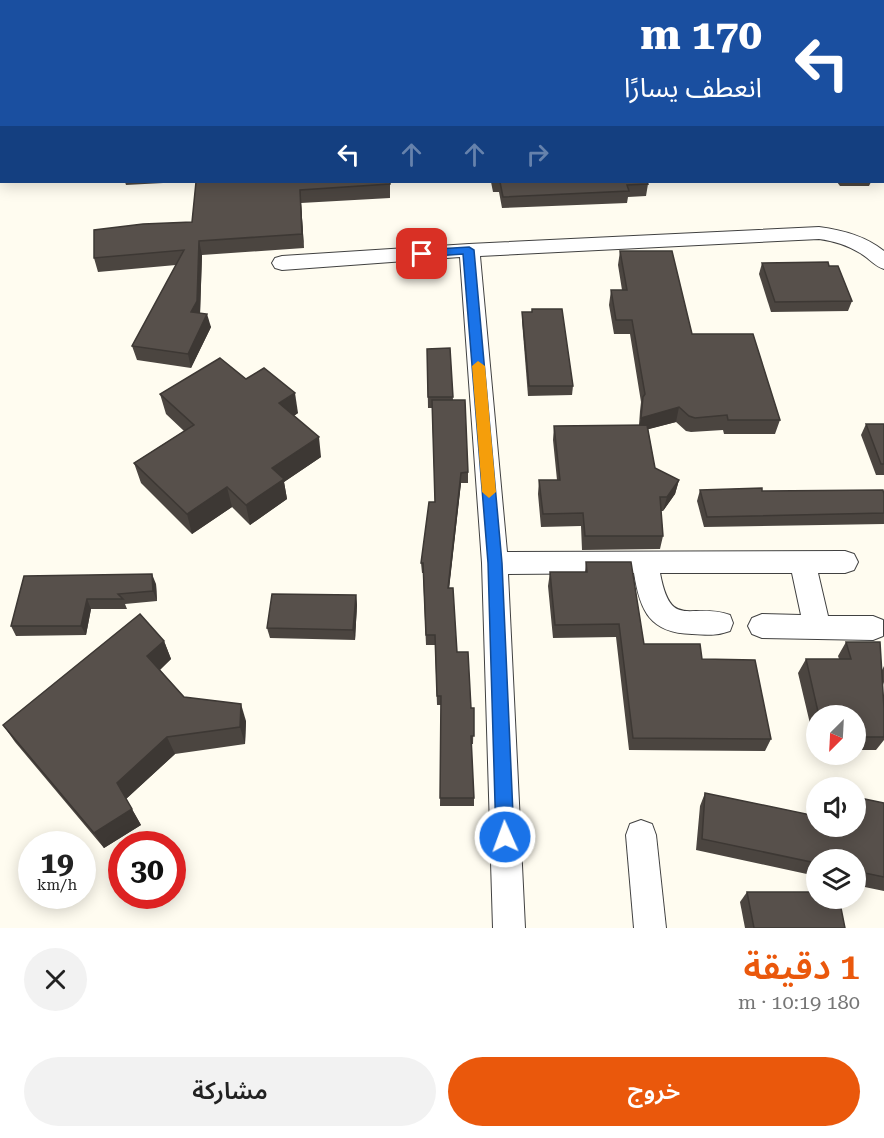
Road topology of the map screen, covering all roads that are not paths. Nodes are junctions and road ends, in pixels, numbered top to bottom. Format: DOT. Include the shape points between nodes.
graph roads {
  1 [pos="469,250"];
  2 [pos="884,262"];
  3 [pos="282,263"];
  4 [pos="803,562"];
  5 [pos="845,562"];
  6 [pos="495,563"];
  7 [pos="645,563"];
  8 [pos="720,623"];
  9 [pos="762,627"];
  10 [pos="817,627"];
  11 [pos="873,628"];
  12 [pos="641,835"];
  13 [pos="509,928"];
  14 [pos="650,928"];
  1 -- 2 [label="street" via="819,233 864,245"];
  1 -- 3 [label="street"];
  1 -- 6 [label="street"];
  4 -- 5 [label="street"];
  4 -- 7 [label="street"];
  4 -- 10 [label="street"];
  6 -- 7 [label="street"];
  6 -- 13 [label="street"];
  7 -- 8 [label="street" via="652,600 665,616 686,624"];
  9 -- 10 [label="street"];
  10 -- 11 [label="street"];
  12 -- 14 [label="street"];
}
